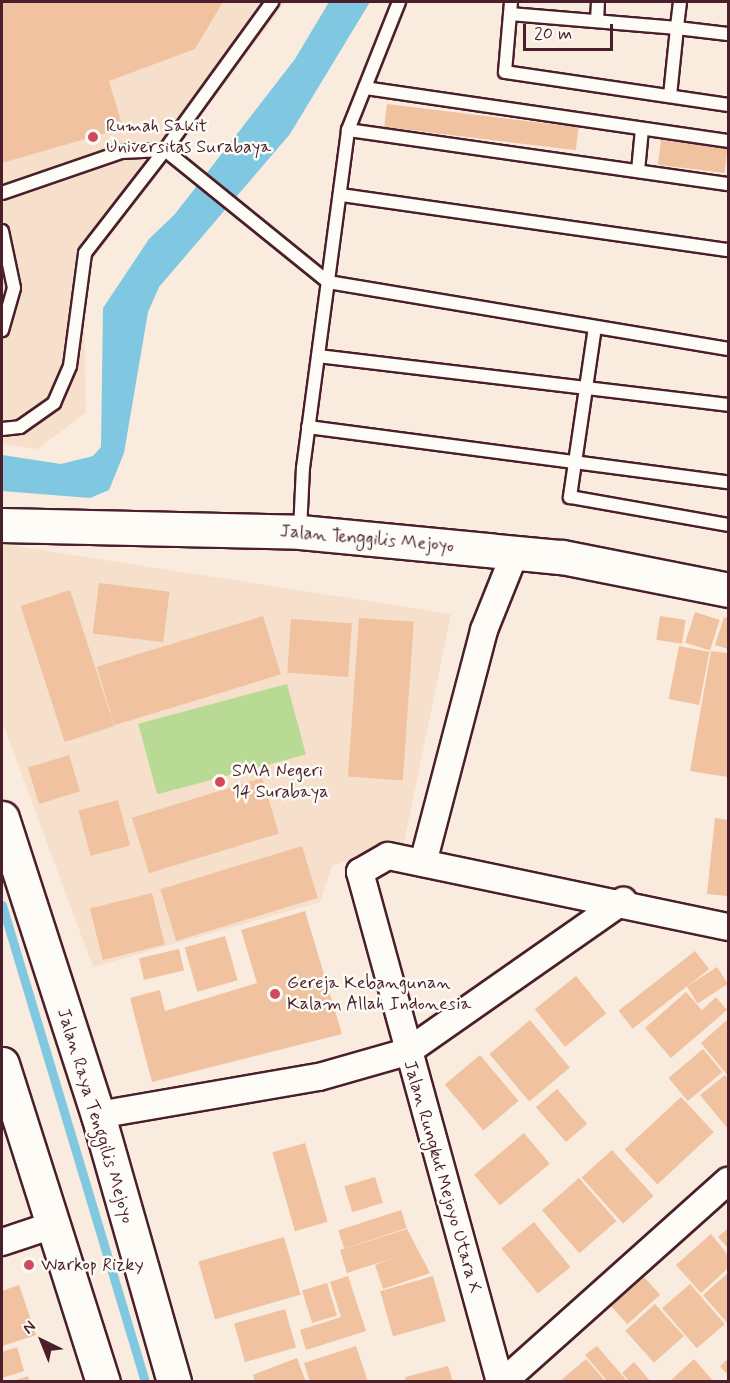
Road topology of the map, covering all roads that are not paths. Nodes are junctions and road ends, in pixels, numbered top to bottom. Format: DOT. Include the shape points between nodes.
graph roads {
  1 [pos="272,2"];
  2 [pos="399,2"];
  3 [pos="598,2"];
  4 [pos="680,2"];
  5 [pos="511,8"];
  6 [pos="597,21"];
  7 [pos="676,28"];
  8 [pos="729,34"];
  9 [pos="365,88"];
  10 [pos="670,96"];
  11 [pos="729,105"];
  12 [pos="642,129"];
  13 [pos="348,130"];
  14 [pos="729,141"];
  15 [pos="165,150"];
  16 [pos="638,171"];
  17 [pos="729,184"];
  18 [pos="2,193"];
  19 [pos="340,195"];
  20 [pos="2,231"];
  21 [pos="729,250"];
  22 [pos="328,282"];
  23 [pos="595,327"];
  24 [pos="2,330"];
  25 [pos="729,349"];
  26 [pos="318,356"];
  27 [pos="585,388"];
  28 [pos="729,405"];
  29 [pos="308,427"];
  30 [pos="2,429"];
  31 [pos="575,462"];
  32 [pos="729,482"];
  33 [pos="2,525"];
  34 [pos="729,525"];
  35 [pos="300,532"];
  36 [pos="515,553"];
  37 [pos="729,590"];
  38 [pos="2,818"];
  39 [pos="423,863"];
  40 [pos="623,901"];
  41 [pos="729,927"];
  42 [pos="407,1052"];
  43 [pos="2,1064"];
  44 [pos="98,1115"];
  45 [pos="729,1181"];
  46 [pos="56,1224"];
  47 [pos="2,1242"];
  48 [pos="103,1382"];
  49 [pos="174,1382"];
  50 [pos="502,1382"];
  1 -- 15 [label="lane"];
  2 -- 9 [label="lane"];
  3 -- 6 [label="lane"];
  4 -- 7 [label="lane"];
  5 -- 6 [label="lane"];
  5 -- 10 [label="lane" via="505,72"];
  6 -- 7 [label="lane"];
  7 -- 8 [label="lane"];
  7 -- 10 [label="lane"];
  9 -- 12 [label="lane"];
  9 -- 13 [label="lane"];
  10 -- 11 [label="lane"];
  12 -- 14 [label="lane"];
  12 -- 16 [label="lane"];
  13 -- 16 [label="lane"];
  13 -- 19 [label="lane"];
  15 -- 18 [label="lane" via="121,152"];
  15 -- 22 [label="lane"];
  15 -- 30 [label="lane" via="85,253 70,366 54,404 20,427"];
  16 -- 17 [label="lane"];
  19 -- 21 [label="lane"];
  19 -- 22 [label="lane"];
  20 -- 24 [label="lane" via="14,288"];
  22 -- 23 [label="lane"];
  22 -- 26 [label="lane"];
  23 -- 25 [label="lane"];
  23 -- 27 [label="lane"];
  26 -- 27 [label="lane"];
  26 -- 29 [label="lane"];
  27 -- 28 [label="lane"];
  27 -- 31 [label="lane"];
  29 -- 31 [label="lane"];
  29 -- 35 [label="lane"];
  31 -- 32 [label="lane"];
  31 -- 34 [label="lane" via="570,497"];
  33 -- 35 [label="street, Jalan Tenggilis Mejoyo"];
  35 -- 36 [label="street, Jalan Tenggilis Mejoyo"];
  36 -- 37 [label="street, Jalan Tenggilis Mejoyo" via="562,557"];
  36 -- 39 [label="street" via="484,630"];
  38 -- 44 [label="street, Jalan Raya Tenggilis Mejoyo"];
  39 -- 40 [label="street"];
  39 -- 42 [label="street" via="388,856 363,867 358,879"];
  40 -- 41 [label="street"];
  40 -- 42 [label="street, Jalan Rungkut Mejoyo Utara X"];
  42 -- 44 [label="street" via="319,1077"];
  42 -- 50 [label="street, Jalan Rungkut Mejoyo Utara X"];
  43 -- 46 [label="street"];
  44 -- 49 [label="street, Jalan Raya Tenggilis Mejoyo"];
  45 -- 50 [label="street"];
  46 -- 47 [label="street"];
  46 -- 48 [label="street"];
}
